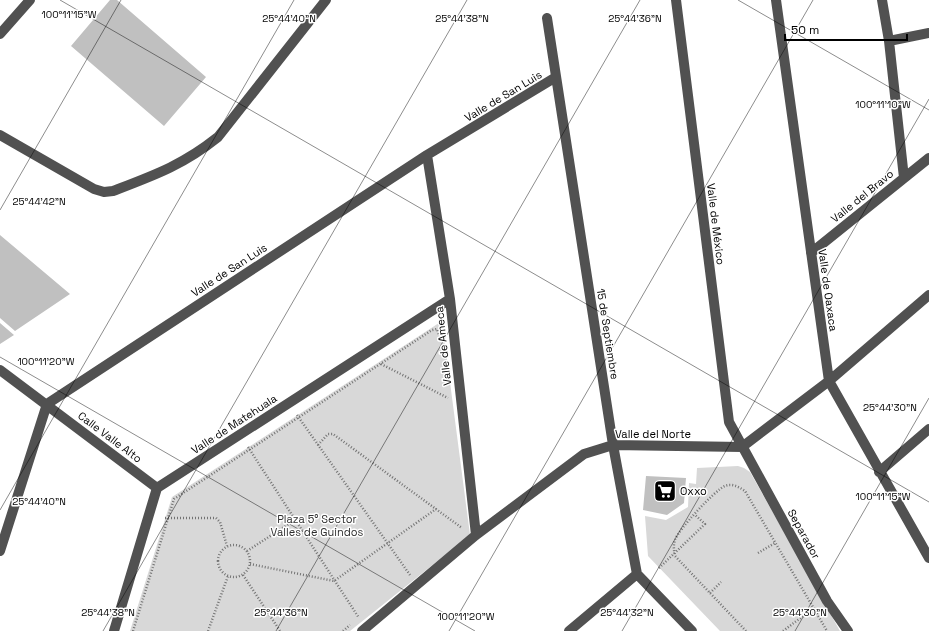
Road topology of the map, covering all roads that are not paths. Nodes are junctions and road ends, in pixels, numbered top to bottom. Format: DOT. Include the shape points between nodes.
graph roads {
  1 [pos="30,0"];
  2 [pos="326,0"];
  3 [pos="676,0"];
  4 [pos="776,0"];
  5 [pos="882,0"];
  6 [pos="547,18"];
  7 [pos="929,33"];
  8 [pos="0,34"];
  9 [pos="889,41"];
  10 [pos="556,77"];
  11 [pos="0,135"];
  12 [pos="427,155"];
  13 [pos="929,158"];
  14 [pos="904,178"];
  15 [pos="811,253"];
  16 [pos="929,295"];
  17 [pos="450,299"];
  18 [pos="0,370"];
  19 [pos="829,380"];
  20 [pos="47,404"];
  21 [pos="929,429"];
  22 [pos="613,445"];
  23 [pos="742,447"];
  24 [pos="879,472"];
  25 [pos="157,488"];
  26 [pos="476,535"];
  27 [pos="0,551"];
  28 [pos="929,558"];
  29 [pos="637,574"];
  30 [pos="362,627"];
  31 [pos="114,631"];
  32 [pos="569,631"];
  33 [pos="692,631"];
  34 [pos="848,631"];
  1 -- 8 [label="street"];
  2 -- 11 [label="street" via="218,137 197,154 168,170 104,192 94,189"];
  3 -- 23 [label="street, Valle de México" via="728,422"];
  4 -- 15 [label="street, Valle de Oaxaca"];
  5 -- 9 [label="street"];
  6 -- 10 [label="street, 15 de Septiembre"];
  7 -- 9 [label="street"];
  9 -- 14 [label="street"];
  10 -- 12 [label="street, Valle de San Luis"];
  10 -- 22 [label="street, 15 de Septiembre"];
  12 -- 17 [label="street, Valle de Ameca"];
  12 -- 20 [label="street, Valle de San Luis"];
  13 -- 14 [label="street, Valle del Bravo"];
  14 -- 15 [label="street, Valle del Bravo"];
  15 -- 19 [label="street, Valle de Oaxaca"];
  16 -- 19 [label="street"];
  17 -- 25 [label="street, Valle de Matehuala"];
  17 -- 26 [label="street, Valle de Ameca"];
  18 -- 20 [label="street, Calle Valle Alto"];
  19 -- 23 [label="street"];
  19 -- 24 [label="street, Valle de Oaxaca"];
  20 -- 25 [label="street, Calle Valle Alto"];
  20 -- 27 [label="street"];
  21 -- 24 [label="street"];
  22 -- 23 [label="street, Valle del Norte"];
  22 -- 26 [label="street, Valle del Norte" via="577,458"];
  22 -- 29 [label="street, 15 de Septiembre"];
  23 -- 34 [label="street, Separador" via="827,601"];
  24 -- 28 [label="street, Valle de Oaxaca"];
  25 -- 31 [label="street"];
  26 -- 30 [label="street, Valle del Norte"];
  29 -- 32 [label="street"];
  29 -- 33 [label="street"];
}
